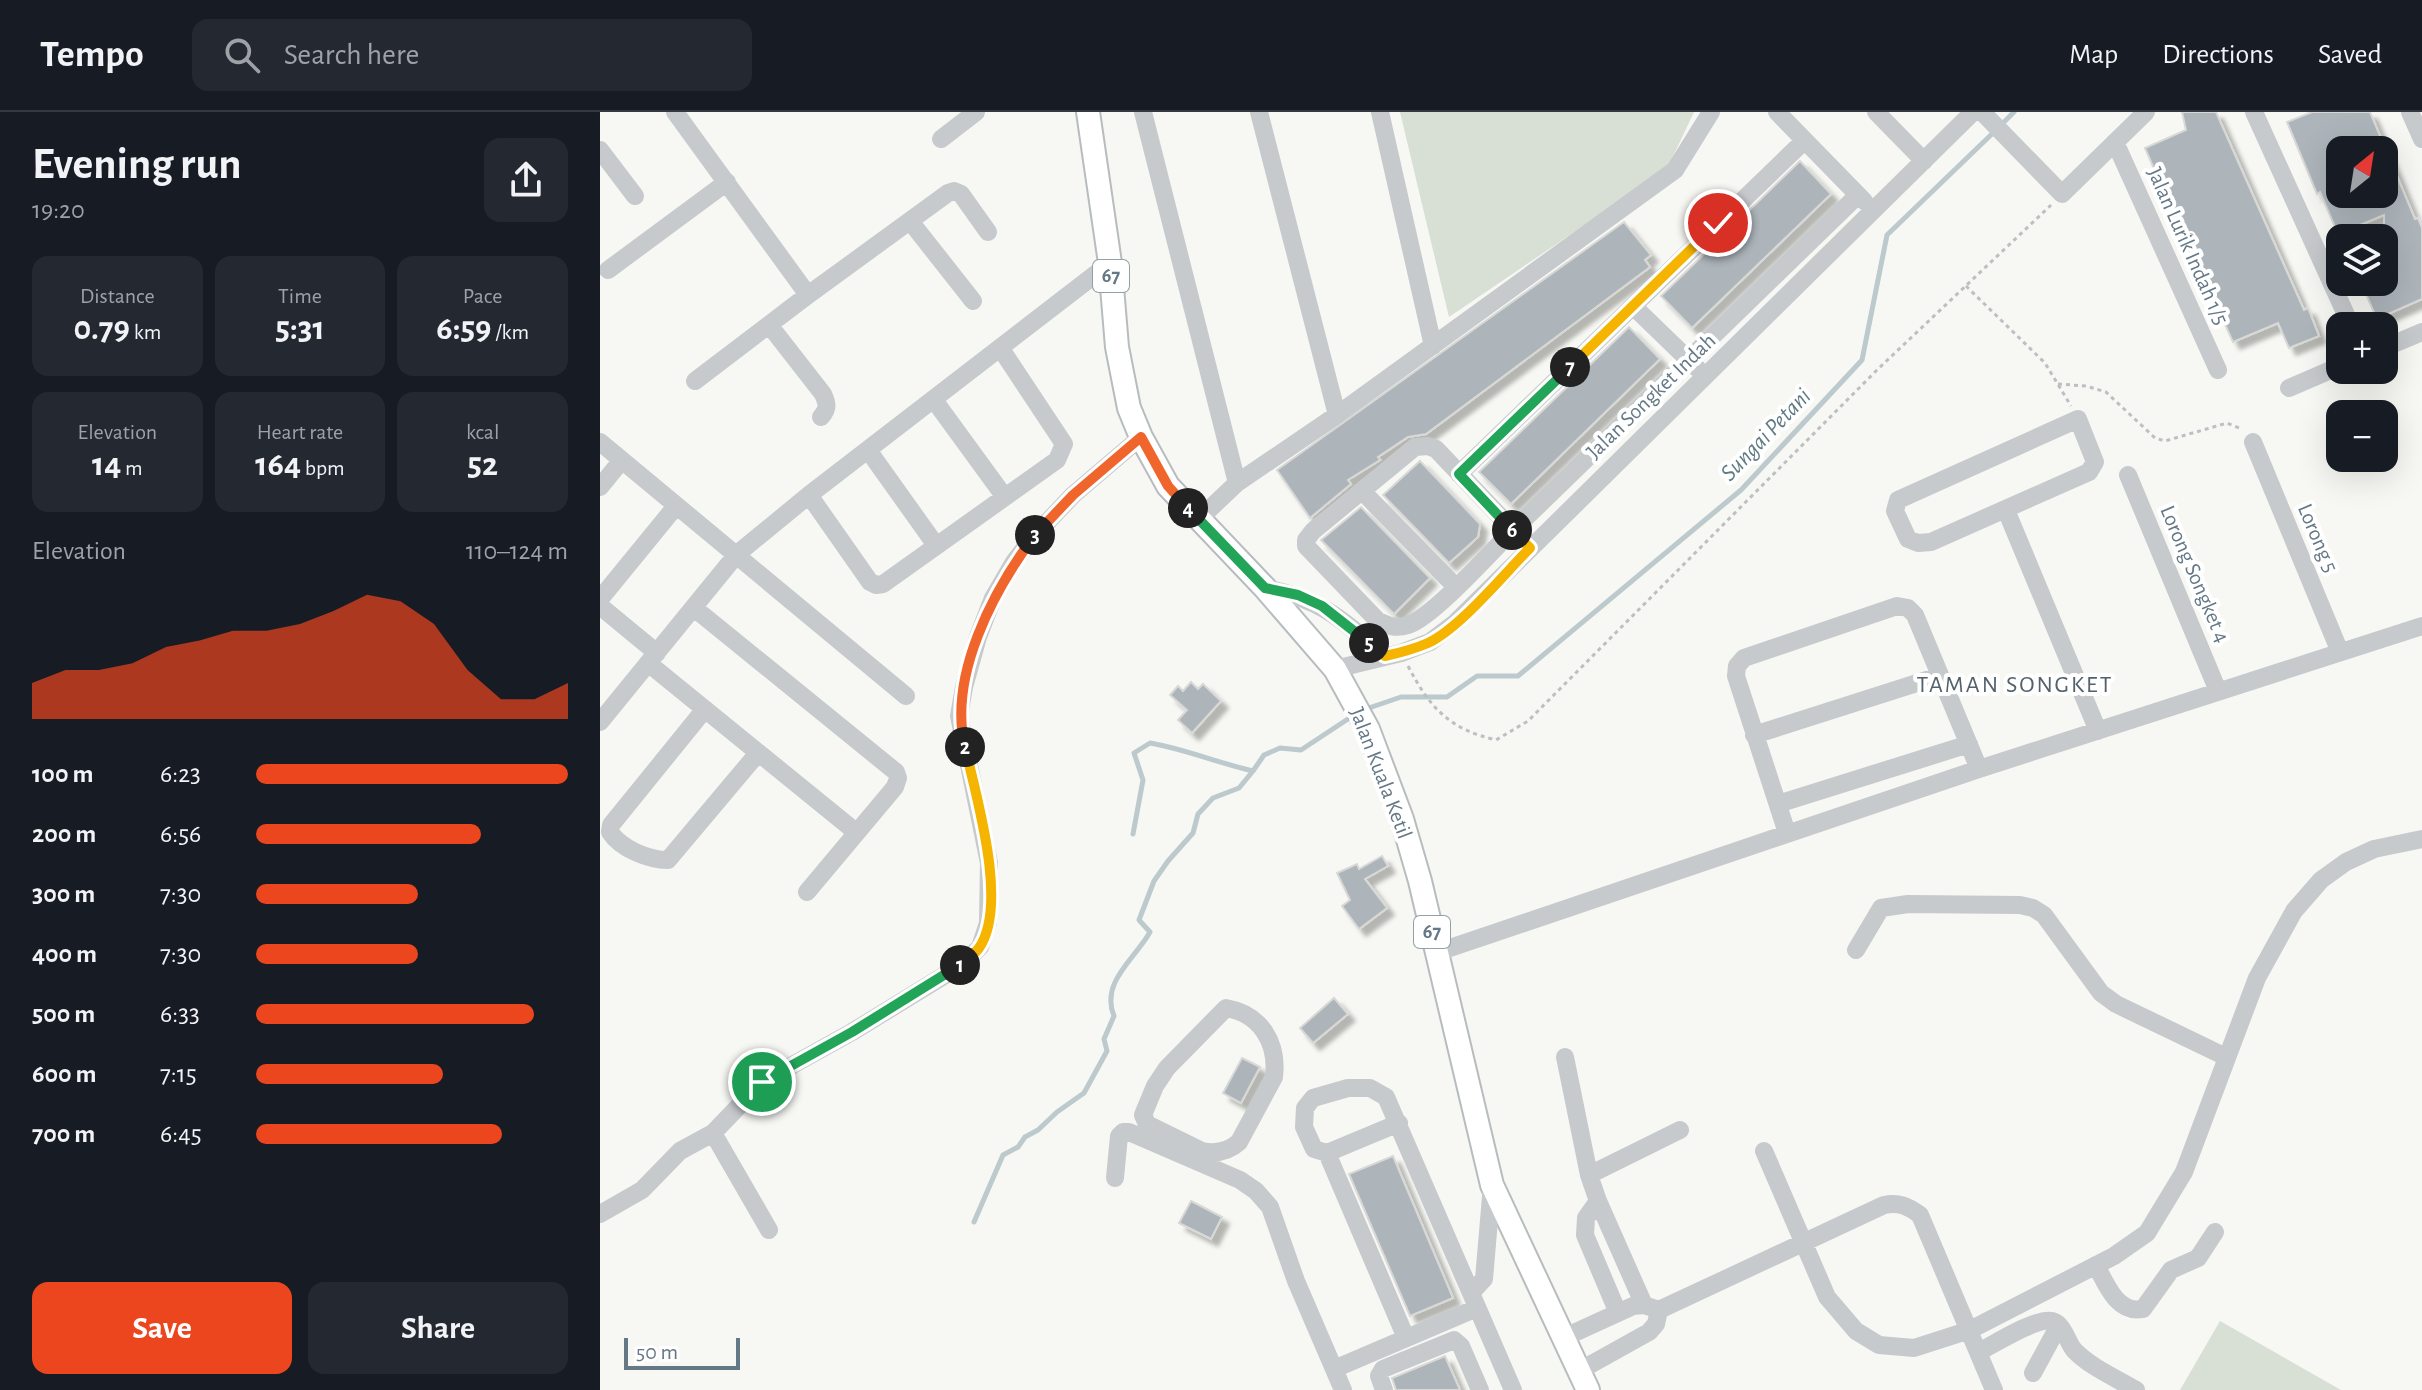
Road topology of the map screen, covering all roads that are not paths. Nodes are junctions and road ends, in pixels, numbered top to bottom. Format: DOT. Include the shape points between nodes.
graph roads {
  1 [pos="675,112"];
  2 [pos="976,112"];
  3 [pos="1088,112"];
  4 [pos="1143,112"];
  5 [pos="1259,112"];
  6 [pos="1380,112"];
  7 [pos="1711,112"];
  8 [pos="1777,112"];
  9 [pos="1876,112"];
  10 [pos="2146,112"];
  11 [pos="2254,112"];
  12 [pos="2410,112"];
  13 [pos="1981,114"];
  14 [pos="941,139"];
  15 [pos="2422,139"];
  16 [pos="1804,141"];
  17 [pos="2115,142"];
  18 [pos="600,150"];
  19 [pos="1924,161"];
  20 [pos="727,182"];
  21 [pos="1858,195"];
  22 [pos="635,196"];
  23 [pos="1874,211"];
  24 [pos="910,221"];
  25 [pos="988,232"];
  26 [pos="1110,263"];
  27 [pos="608,270"];
  28 [pos="808,295"];
  29 [pos="973,301"];
  30 [pos="1633,306"];
  31 [pos="2345,312"];
  32 [pos="770,326"];
  33 [pos="2422,332"];
  34 [pos="2398,342"];
  35 [pos="1433,346"];
  36 [pos="1001,349"];
  37 [pos="1688,360"];
  38 [pos="2218,370"];
  39 [pos="2326,372"];
  40 [pos="1705,377"];
  41 [pos="695,381"];
  42 [pos="2289,388"];
  43 [pos="934,400"];
  44 [pos="1337,415"];
  45 [pos="821,417"];
  46 [pos="1141,437"];
  47 [pos="600,442"];
  48 [pos="2253,442"];
  49 [pos="868,450"];
  50 [pos="622,460"];
  51 [pos="1459,474"];
  52 [pos="2128,475"];
  53 [pos="1237,483"];
  54 [pos="600,487"];
  55 [pos="1362,491"];
  56 [pos="809,495"];
  57 [pos="1004,496"];
  58 [pos="676,506"];
  59 [pos="2006,510"];
  60 [pos="1198,520"];
  61 [pos="1513,530"];
  62 [pos="935,544"];
  63 [pos="1530,548"];
  64 [pos="737,554"];
  65 [pos="1456,587"];
  66 [pos="1265,588"];
  67 [pos="600,599"];
  68 [pos="600,606"];
  69 [pos="694,608"];
  70 [pos="2422,626"];
  71 [pos="2340,652"];
  72 [pos="1385,656"];
  73 [pos="652,658"];
  74 [pos="1335,669"];
  75 [pos="1939,676"];
  76 [pos="2218,691"];
  77 [pos="906,696"];
  78 [pos="705,709"];
  79 [pos="600,722"];
  80 [pos="2098,731"];
  81 [pos="1754,735"];
  82 [pos="1969,744"];
  83 [pos="758,753"];
  84 [pos="1979,769"];
  85 [pos="1778,804"];
  86 [pos="856,832"];
  87 [pos="1787,833"];
  88 [pos="2422,839"];
  89 [pos="807,892"];
  90 [pos="1856,950"];
  91 [pos="1438,952"];
  92 [pos="1565,1057"];
  93 [pos="2226,1057"];
  94 [pos="1399,1123"];
  95 [pos="1680,1130"];
  96 [pos="713,1133"];
  97 [pos="1764,1151"];
  98 [pos="1327,1153"];
  99 [pos="1199,1156"];
  100 [pos="1589,1175"];
  101 [pos="1115,1178"];
  102 [pos="1492,1185"];
  103 [pos="1598,1201"];
  104 [pos="600,1214"];
  105 [pos="769,1230"];
  106 [pos="2215,1232"];
  107 [pos="1802,1243"];
  108 [pos="2096,1265"];
  109 [pos="1474,1301"];
  110 [pos="1652,1308"];
  111 [pos="1618,1313"];
  112 [pos="2059,1325"];
  113 [pos="1970,1330"];
  114 [pos="1406,1338"];
  115 [pos="1563,1338"];
  116 [pos="1979,1352"];
  117 [pos="1334,1369"];
  118 [pos="2033,1373"];
  119 [pos="1583,1381"];
  120 [pos="1343,1390"];
  121 [pos="1384,1390"];
  122 [pos="1480,1390"];
  123 [pos="1513,1390"];
  124 [pos="1994,1390"];
  125 [pos="2136,1390"];
  1 -- 20 [label="street"];
  2 -- 14 [label="street"];
  3 -- 26 [label="main road, Jalan Kuala Ketil / 67"];
  4 -- 53 [label="street"];
  5 -- 44 [label="street"];
  6 -- 35 [label="street"];
  7 -- 35 [label="street" via="1675,170"];
  8 -- 16 [label="street"];
  9 -- 19 [label="street"];
  10 -- 17 [label="street"];
  11 -- 31 [label="street"];
  12 -- 15 [label="street"];
  13 -- 17 [label="street" via="2062,194"];
  13 -- 19 [label="street, Jalan Songket Indah"];
  16 -- 21 [label="street"];
  16 -- 30 [label="street"];
  17 -- 38 [label="street, Jalan Lurik Indah 1/5"];
  18 -- 22 [label="street"];
  19 -- 23 [label="street, Jalan Songket Indah"];
  20 -- 27 [label="street"];
  20 -- 28 [label="street"];
  21 -- 23 [label="street"];
  21 -- 37 [label="street"];
  23 -- 40 [label="street, Jalan Songket Indah"];
  24 -- 25 [label="street" via="954,191"];
  24 -- 28 [label="street"];
  24 -- 29 [label="street"];
  26 -- 36 [label="street"];
  26 -- 46 [label="main road, Jalan Kuala Ketil / 67" via="1123,385"];
  28 -- 32 [label="street"];
  30 -- 37 [label="street"];
  30 -- 51 [label="street"];
  32 -- 41 [label="street"];
  32 -- 45 [label="street" via="823,394 827,404"];
  33 -- 34 [label="street"];
  35 -- 44 [label="street"];
  36 -- 43 [label="street"];
  36 -- 57 [label="street" via="1064,444 1057,460"];
  37 -- 40 [label="street"];
  37 -- 61 [label="street"];
  39 -- 42 [label="street"];
  40 -- 63 [label="street, Jalan Songket Indah"];
  43 -- 49 [label="street"];
  43 -- 57 [label="street"];
  44 -- 53 [label="street"];
  46 -- 60 [label="main road, Jalan Kuala Ketil / 67" via="1168,486"];
  46 -- 96 [label="street" via="1035,535 993,598 978,637 959,716 989,863 988,923 980,947 950,972 762,1082"];
  47 -- 50 [label="street"];
  48 -- 71 [label="street, Lorong 5"];
  49 -- 56 [label="street"];
  49 -- 62 [label="street"];
  50 -- 54 [label="street"];
  50 -- 58 [label="street"];
  51 -- 55 [label="street" via="1436,449 1423,445"];
  51 -- 61 [label="street"];
  52 -- 76 [label="street, Lorong Songket 4"];
  53 -- 60 [label="street"];
  55 -- 65 [label="street"];
  55 -- 65 [label="street" via="1313,531 1306,546 1378,621 1392,627 1416,622"];
  56 -- 62 [label="street" via="876,585"];
  56 -- 64 [label="street"];
  57 -- 62 [label="street"];
  58 -- 64 [label="street"];
  58 -- 67 [label="street"];
  59 -- 59 [label="street" via="2094,467 2078,419 1898,500 1895,511 1908,539 1918,543"];
  59 -- 80 [label="street"];
  60 -- 66 [label="main road, Jalan Kuala Ketil / 67"];
  61 -- 63 [label="street"];
  61 -- 65 [label="street"];
  63 -- 72 [label="street, Jalan Songket Indah" via="1430,642"];
  64 -- 69 [label="street"];
  64 -- 77 [label="street"];
  66 -- 72 [label="street" via="1322,606"];
  66 -- 74 [label="main road, Jalan Kuala Ketil / 67"];
  68 -- 73 [label="street"];
  69 -- 73 [label="street"];
  69 -- 86 [label="street" via="896,772 895,787"];
  70 -- 71 [label="street"];
  71 -- 76 [label="street"];
  72 -- 74 [label="street, Jalan Songket Indah"];
  73 -- 78 [label="street"];
  73 -- 79 [label="street"];
  74 -- 91 [label="main road, Jalan Kuala Ketil / 67" via="1368,729 1402,819"];
  75 -- 81 [label="street"];
  75 -- 81 [label="street" via="1915,615 1897,606 1744,658 1736,676"];
  75 -- 82 [label="street"];
  76 -- 80 [label="street"];
  78 -- 83 [label="street"];
  78 -- 83 [label="street" via="611,825 610,832 624,846 668,860"];
  80 -- 84 [label="street"];
  81 -- 85 [label="street"];
  82 -- 84 [label="street"];
  82 -- 85 [label="street"];
  83 -- 86 [label="street"];
  84 -- 87 [label="street"];
  85 -- 87 [label="street"];
  86 -- 89 [label="street"];
  87 -- 91 [label="street"];
  88 -- 93 [label="street" via="2374,849 2321,880 2272,947"];
  90 -- 93 [label="street" via="1881,908 2033,908 2044,915 2101,993"];
  91 -- 102 [label="main road, Jalan Kuala Ketil / 67"];
  92 -- 100 [label="street"];
  93 -- 108 [label="street" via="2184,1172 2161,1214 2138,1240"];
  94 -- 98 [label="street"];
  94 -- 98 [label="street" via="1386,1097 1370,1088 1313,1098 1305,1108 1304,1127 1314,1149"];
  94 -- 109 [label="street"];
  95 -- 100 [label="street"];
  96 -- 104 [label="street" via="680,1151 642,1190"];
  96 -- 105 [label="street"];
  97 -- 107 [label="street"];
  98 -- 114 [label="street"];
  99 -- 99 [label="street" via="1239,1142 1274,1077 1274,1056 1263,1028 1233,1009 1221,1010 1167,1068 1143,1115 1147,1124"];
  99 -- 101 [label="street" via="1123,1132"];
  99 -- 117 [label="street" via="1256,1191 1270,1207"];
  100 -- 103 [label="street"];
  102 -- 109 [label="street" via="1484,1279"];
  102 -- 115 [label="main road, Jalan Kuala Ketil / 67"];
  103 -- 110 [label="street"];
  103 -- 111 [label="street" via="1586,1218 1585,1235"];
  106 -- 108 [label="street" via="2198,1258 2171,1270 2143,1309 2118,1302"];
  107 -- 110 [label="street"];
  107 -- 113 [label="street" via="1827,1297 1856,1331 1879,1345 1914,1348"];
  107 -- 113 [label="street" via="1884,1205 1908,1206 1920,1215"];
  108 -- 113 [label="street"];
  109 -- 114 [label="street"];
  109 -- 123 [label="street"];
  110 -- 111 [label="street" via="1633,1306"];
  110 -- 119 [label="street" via="1656,1324 1649,1332"];
  111 -- 115 [label="street"];
  112 -- 116 [label="street" via="2035,1324"];
  112 -- 118 [label="street"];
  112 -- 125 [label="street" via="2084,1359"];
  113 -- 116 [label="street"];
  114 -- 117 [label="street"];
  115 -- 119 [label="main road, Jalan Kuala Ketil / 67"];
  116 -- 124 [label="street"];
  117 -- 120 [label="street"];
  121 -- 122 [label="street" via="1379,1376 1383,1369 1454,1340"];
}
